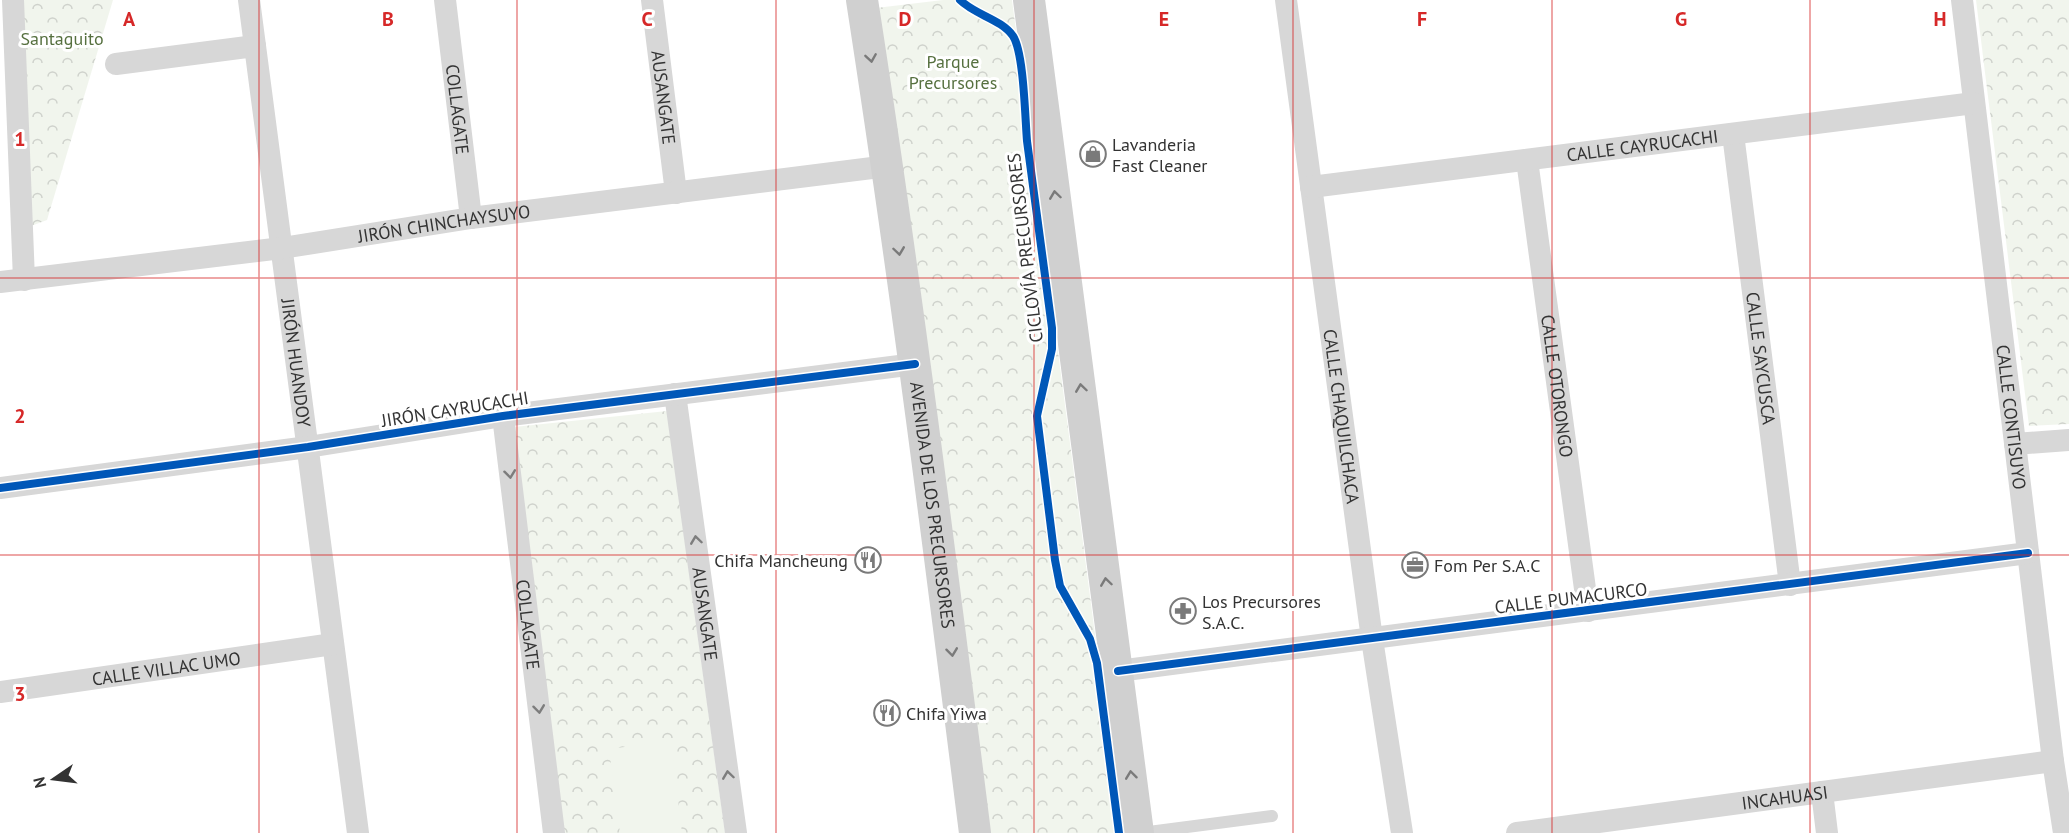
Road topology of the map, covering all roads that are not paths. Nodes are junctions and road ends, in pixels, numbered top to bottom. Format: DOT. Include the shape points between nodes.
graph roads {
  1 [pos="13,0"];
  2 [pos="249,0"];
  3 [pos="445,0"];
  4 [pos="652,0"];
  5 [pos="862,0"];
  6 [pos="1029,0"];
  7 [pos="1286,0"];
  8 [pos="1962,0"];
  9 [pos="255,46"];
  10 [pos="116,64"];
  11 [pos="8,71"];
  12 [pos="1974,103"];
  13 [pos="1733,134"];
  14 [pos="1527,160"];
  15 [pos="888,166"];
  16 [pos="1311,187"];
  17 [pos="676,193"];
  18 [pos="471,218"];
  19 [pos="282,248"];
  20 [pos="24,280"];
  21 [pos="0,282"];
  22 [pos="915,364"];
  23 [pos="675,394"];
  24 [pos="503,416"];
  25 [pos="2069,440"];
  26 [pos="2015,444"];
  27 [pos="308,447"];
  28 [pos="0,488"];
  29 [pos="2028,553"];
  30 [pos="1790,585"];
  31 [pos="1588,611"];
  32 [pos="1372,639"];
  33 [pos="333,644"];
  34 [pos="1118,671"];
  35 [pos="0,692"];
  36 [pos="2053,761"];
  37 [pos="1822,792"];
  38 [pos="1272,816"];
  39 [pos="1616,826"];
  40 [pos="358,833"];
  41 [pos="554,833"];
  42 [pos="736,833"];
  43 [pos="975,833"];
  44 [pos="1139,833"];
  45 [pos="1402,833"];
  46 [pos="1517,833"];
  47 [pos="1827,833"];
  48 [pos="2064,833"];
  1 -- 11 [label="street"];
  2 -- 9 [label="street, JIRÓN HUANDOY"];
  3 -- 18 [label="street, COLLAGATE"];
  4 -- 17 [label="street, AUSANGATE"];
  5 -- 15 [label="main road, AVENIDA DE LOS PRECURSORES, one-way"];
  34 -- 6 [label="main road, one-way"];
  7 -- 16 [label="street, CALLE CHAQUILCHACA"];
  8 -- 12 [label="street, CALLE CONTISUYO"];
  9 -- 10 [label="street"];
  9 -- 19 [label="street, JIRÓN HUANDOY"];
  11 -- 20 [label="street"];
  12 -- 13 [label="street, CALLE CAYRUCACHI"];
  12 -- 26 [label="street, CALLE CONTISUYO"];
  13 -- 14 [label="street, CALLE CAYRUCACHI"];
  13 -- 30 [label="street, CALLE SAYCUSCA"];
  14 -- 16 [label="street, CALLE CAYRUCACHI"];
  14 -- 31 [label="street, CALLE OTORONGO"];
  15 -- 17 [label="street, JIRÓN CHINCHAYSUYO"];
  15 -- 22 [label="main road, AVENIDA DE LOS PRECURSORES, one-way"];
  16 -- 32 [label="street, CALLE CHAQUILCHACA"];
  17 -- 18 [label="street, JIRÓN CHINCHAYSUYO"];
  18 -- 19 [label="street, JIRÓN CHINCHAYSUYO"];
  19 -- 20 [label="street, JIRÓN CHINCHAYSUYO"];
  19 -- 27 [label="street, JIRÓN HUANDOY"];
  20 -- 21 [label="street, JIRÓN CHINCHAYSUYO"];
  22 -- 23 [label="street, JIRÓN CAYRUCACHI"];
  22 -- 43 [label="main road, AVENIDA DE LOS PRECURSORES, one-way"];
  23 -- 24 [label="street, JIRÓN CAYRUCACHI"];
  42 -- 23 [label="street, AUSANGATE, one-way"];
  24 -- 27 [label="street, JIRÓN CAYRUCACHI"];
  24 -- 41 [label="street, COLLAGATE, one-way"];
  25 -- 26 [label="street"];
  26 -- 29 [label="street, CALLE CONTISUYO"];
  27 -- 28 [label="street, JIRÓN CAYRUCACHI"];
  27 -- 33 [label="street, JIRÓN HUANDOY"];
  29 -- 30 [label="street, CALLE PUMACURCO"];
  29 -- 36 [label="street, CALLE CONTISUYO"];
  30 -- 31 [label="street, CALLE PUMACURCO"];
  31 -- 32 [label="street, CALLE PUMACURCO"];
  32 -- 34 [label="street, CALLE PUMACURCO"];
  32 -- 45 [label="street, CALLE CHAQUILCHACA"];
  33 -- 35 [label="street, CALLE VILLAC UMO"];
  33 -- 40 [label="street, JIRÓN HUANDOY"];
  44 -- 34 [label="main road, one-way"];
  36 -- 37 [label="street, INCAHUASI"];
  36 -- 48 [label="street, CALLE CONTISUYO"];
  37 -- 39 [label="street, INCAHUASI"];
  37 -- 47 [label="street"];
  38 -- 44 [label="lane"];
  39 -- 46 [label="street, INCAHUASI"];
}
